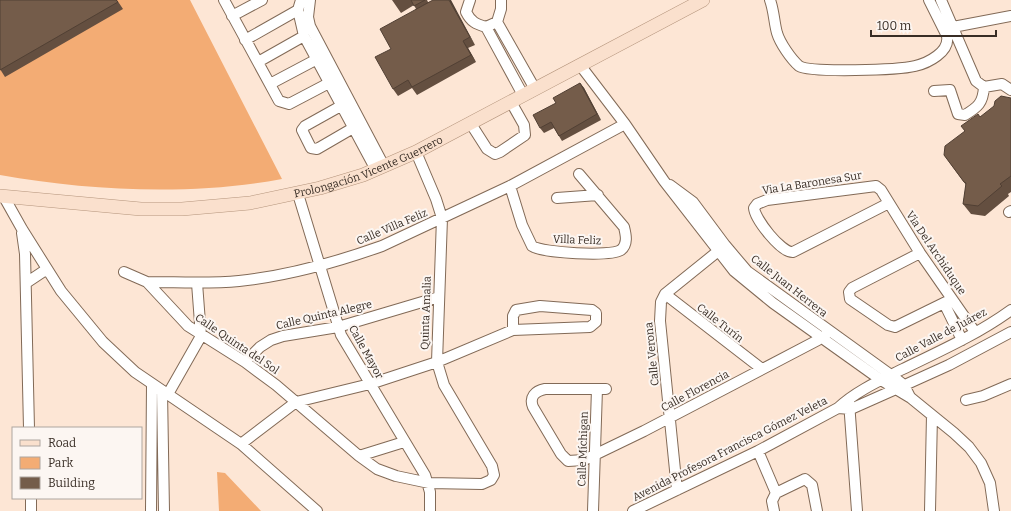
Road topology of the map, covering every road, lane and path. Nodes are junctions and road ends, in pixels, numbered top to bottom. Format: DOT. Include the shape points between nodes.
graph roads {
  1 [pos="224,0"];
  2 [pos="262,0"];
  3 [pos="310,0"];
  4 [pos="470,0"];
  5 [pos="501,0"];
  6 [pos="703,0"];
  7 [pos="770,0"];
  8 [pos="929,0"];
  9 [pos="941,0"];
  10 [pos="300,5"];
  11 [pos="232,16"];
  12 [pos="1011,16"];
  13 [pos="497,22"];
  14 [pos="486,27"];
  15 [pos="953,27"];
  16 [pos="304,36"];
  17 [pos="245,40"];
  18 [pos="320,58"];
  19 [pos="258,62"];
  20 [pos="580,64"];
  21 [pos="329,83"];
  22 [pos="270,84"];
  23 [pos="984,87"];
  24 [pos="1011,90"];
  25 [pos="934,91"];
  26 [pos="529,92"];
  27 [pos="511,102"];
  28 [pos="346,103"];
  29 [pos="471,124"];
  30 [pos="626,124"];
  31 [pos="358,126"];
  32 [pos="416,152"];
  33 [pos="380,168"];
  34 [pos="579,174"];
  35 [pos="510,186"];
  36 [pos="876,186"];
  37 [pos="298,194"];
  38 [pos="598,195"];
  39 [pos="2,197"];
  40 [pos="557,198"];
  41 [pos="888,203"];
  42 [pos="442,218"];
  43 [pos="22,229"];
  44 [pos="721,249"];
  45 [pos="920,253"];
  46 [pos="319,265"];
  47 [pos="47,269"];
  48 [pos="124,272"];
  49 [pos="145,281"];
  50 [pos="197,282"];
  51 [pos="26,283"];
  52 [pos="665,294"];
  53 [pos="439,297"];
  54 [pos="948,301"];
  55 [pos="1011,310"];
  56 [pos="338,327"];
  57 [pos="513,330"];
  58 [pos="976,332"];
  59 [pos="826,335"];
  60 [pos="1010,335"];
  61 [pos="201,336"];
  62 [pos="962,340"];
  63 [pos="245,362"];
  64 [pos="437,362"];
  65 [pos="915,363"];
  66 [pos="762,369"];
  67 [pos="891,375"];
  68 [pos="921,378"];
  69 [pos="881,380"];
  70 [pos="152,384"];
  71 [pos="370,384"];
  72 [pos="1011,384"];
  73 [pos="900,387"];
  74 [pos="165,392"];
  75 [pos="848,398"];
  76 [pos="966,400"];
  77 [pos="296,402"];
  78 [pos="838,408"];
  79 [pos="851,409"];
  80 [pos="932,415"];
  81 [pos="670,418"];
  82 [pos="29,427"];
  83 [pos="404,442"];
  84 [pos="241,444"];
  85 [pos="758,450"];
  86 [pos="595,454"];
  87 [pos="359,456"];
  88 [pos="568,461"];
  89 [pos="492,466"];
  90 [pos="428,483"];
  91 [pos="677,490"];
  92 [pos="776,493"];
  93 [pos="31,499"];
  94 [pos="31,511"];
  95 [pos="151,511"];
  96 [pos="164,511"];
  97 [pos="317,511"];
  98 [pos="430,511"];
  99 [pos="593,511"];
  100 [pos="633,511"];
  101 [pos="774,511"];
  102 [pos="817,511"];
  103 [pos="857,511"];
  104 [pos="930,511"];
  105 [pos="994,511"];
  1 -- 11 [label="street"];
  2 -- 11 [label="street"];
  3 -- 18 [label="street" via="308,17"];
  4 -- 14 [label="street" via="466,12 469,19"];
  5 -- 13 [label="street"];
  6 -- 20 [label="main road, Prolongación Vicente Guerrero"];
  7 -- 8 [label="street" via="778,36 793,60 804,68 832,70 914,67 938,55 948,42"];
  9 -- 15 [label="street"];
  10 -- 16 [label="street"];
  10 -- 17 [label="street"];
  11 -- 17 [label="street"];
  12 -- 15 [label="street"];
  13 -- 14 [label="street"];
  13 -- 26 [label="street"];
  14 -- 26 [label="street"];
  15 -- 23 [label="street" via="976,81"];
  16 -- 18 [label="street"];
  16 -- 19 [label="street"];
  17 -- 19 [label="street"];
  18 -- 21 [label="street"];
  18 -- 22 [label="street"];
  18 -- 28 [label="street"];
  19 -- 22 [label="street"];
  20 -- 26 [label="main road, Prolongación Vicente Guerrero"];
  20 -- 30 [label="street, Calle Juan Herrera"];
  21 -- 22 [label="street" via="289,104 279,101"];
  21 -- 28 [label="street"];
  23 -- 24 [label="street" via="1002,84"];
  23 -- 25 [label="street" via="983,99 975,109 965,115 958,114 950,90"];
  26 -- 27 [label="main road, Prolongación Vicente Guerrero"];
  27 -- 29 [label="main road, Prolongación Vicente Guerrero"];
  27 -- 29 [label="street" via="524,125 525,135 500,152 495,154 487,149"];
  28 -- 31 [label="street"];
  28 -- 31 [label="street" via="305,126 302,130 303,135 311,148 317,149"];
  29 -- 32 [label="main road, Prolongación Vicente Guerrero"];
  30 -- 35 [label="street, Calle Villa Feliz"];
  30 -- 44 [label="street, Calle Juan Herrera" via="664,180"];
  31 -- 33 [label="street"];
  32 -- 33 [label="main road, Prolongación Vicente Guerrero"];
  32 -- 42 [label="street, Quinta Amalia"];
  33 -- 37 [label="main road, Prolongación Vicente Guerrero"];
  34 -- 38 [label="street, Villa Feliz"];
  35 -- 38 [label="street, Villa Feliz" via="529,243 542,251 610,253 625,246 624,227"];
  35 -- 42 [label="street, Calle Villa Feliz"];
  36 -- 41 [label="street, Via Del Archiduque"];
  36 -- 41 [label="street, Via La Baronesa Sur" via="767,200 754,208 781,248 788,252 796,251"];
  37 -- 39 [label="main road, Prolongación Vicente Guerrero" via="234,205 182,209 121,207"];
  37 -- 46 [label="street, Calle Mayor"];
  38 -- 40 [label="street"];
  39 -- 43 [label="street"];
  41 -- 45 [label="street, Via Del Archiduque"];
  42 -- 46 [label="street, Calle Villa Feliz" via="382,246"];
  42 -- 53 [label="street, Quinta Amalia"];
  43 -- 47 [label="street"];
  43 -- 51 [label="street"];
  44 -- 52 [label="street"];
  44 -- 59 [label="street, Calle Juan Herrera" via="749,284"];
  45 -- 54 [label="street, Via Del Archiduque"];
  45 -- 54 [label="street" via="852,288 848,295 852,301 895,327"];
  46 -- 50 [label="street, Calle Villa Feliz" via="239,281"];
  46 -- 56 [label="street, Calle Mayor"];
  47 -- 51 [label="street"];
  47 -- 70 [label="street" via="74,310 103,342 123,362"];
  48 -- 49 [label="street"];
  49 -- 50 [label="street, Calle Villa Feliz"];
  49 -- 61 [label="street, Calle Quinta del Sol" via="177,316"];
  50 -- 61 [label="street"];
  51 -- 82 [label="street"];
  52 -- 66 [label="street, Calle Turín"];
  52 -- 81 [label="street, Calle Verona" via="661,302 660,321"];
  53 -- 56 [label="street, Calle Quinta Alegre"];
  53 -- 64 [label="street, Quinta Amalia"];
  54 -- 58 [label="street, Via Del Archiduque"];
  54 -- 62 [label="street, Via Del Archiduque"];
  55 -- 58 [label="street, Calle Valle de Juárez"];
  56 -- 63 [label="street, Calle Quinta Alegre" via="271,340"];
  56 -- 71 [label="street, Calle Mayor"];
  57 -- 57 [label="street" via="590,327 596,322 596,315 589,309 522,308 513,313"];
  57 -- 64 [label="street"];
  58 -- 62 [label="street, Calle Valle de Juárez"];
  59 -- 66 [label="street, Calle Florencia"];
  59 -- 67 [label="street, Calle Juan Herrera"];
  59 -- 69 [label="street, Calle Juan Herrera"];
  60 -- 68 [label="street"];
  61 -- 63 [label="street, Calle Quinta del Sol"];
  61 -- 74 [label="street"];
  62 -- 65 [label="street, Calle Valle de Juárez"];
  63 -- 77 [label="street, Calle Quinta del Sol"];
  64 -- 71 [label="street"];
  64 -- 89 [label="street, Quinta Amalia" via="444,385"];
  65 -- 67 [label="street, Calle Valle de Juárez"];
  65 -- 68 [label="street"];
  66 -- 81 [label="street, Calle Florencia"];
  67 -- 69 [label="street, Calle Valle de Juárez"];
  67 -- 73 [label="street, Calle Juan Herrera"];
  68 -- 73 [label="street"];
  69 -- 73 [label="street, Calle Juan Herrera"];
  69 -- 75 [label="street, Avenida Profesora Francisca Gómez Veleta"];
  70 -- 74 [label="street"];
  70 -- 95 [label="street"];
  71 -- 77 [label="street"];
  71 -- 83 [label="street, Calle Mayor"];
  72 -- 76 [label="street"];
  73 -- 79 [label="street, Avenida Profesora Francisca Gómez Veleta"];
  73 -- 80 [label="street, Calle Juan Herrera"];
  74 -- 84 [label="street"];
  74 -- 96 [label="street"];
  75 -- 78 [label="street, Avenida Profesora Francisca Gómez Veleta"];
  75 -- 79 [label="street"];
  77 -- 84 [label="street"];
  77 -- 87 [label="street, Calle Quinta del Sol"];
  78 -- 79 [label="street, Avenida Profesora Francisca Gómez Veleta"];
  78 -- 85 [label="street, Avenida Profesora Francisca Gómez Veleta"];
  79 -- 103 [label="street"];
  80 -- 104 [label="street"];
  80 -- 105 [label="street, Calle Juan Herrera" via="969,447 981,463 990,483"];
  81 -- 86 [label="street, Calle Florencia"];
  81 -- 91 [label="street, Calle Verona"];
  83 -- 87 [label="street"];
  83 -- 90 [label="street, Calle Mayor"];
  84 -- 97 [label="street"];
  85 -- 91 [label="street, Avenida Profesora Francisca Gómez Veleta"];
  85 -- 92 [label="street"];
  86 -- 88 [label="street, Calle Florencia" via="577,462"];
  86 -- 88 [label="street, Calle Míchigan" via="601,389 537,391 531,400 533,407 561,454"];
  86 -- 99 [label="street, Calle Míchigan"];
  87 -- 90 [label="street, Calle Quinta del Sol" via="377,469"];
  89 -- 90 [label="street, Calle Quinta del Sol" via="494,475 491,480 482,484"];
  90 -- 98 [label="street, Calle Mayor"];
  91 -- 100 [label="street, Avenida Profesora Francisca Gómez Veleta"];
  92 -- 101 [label="street" via="772,501"];
  92 -- 102 [label="street" via="805,479 812,485"];
  93 -- 94 [label="street"];
}
